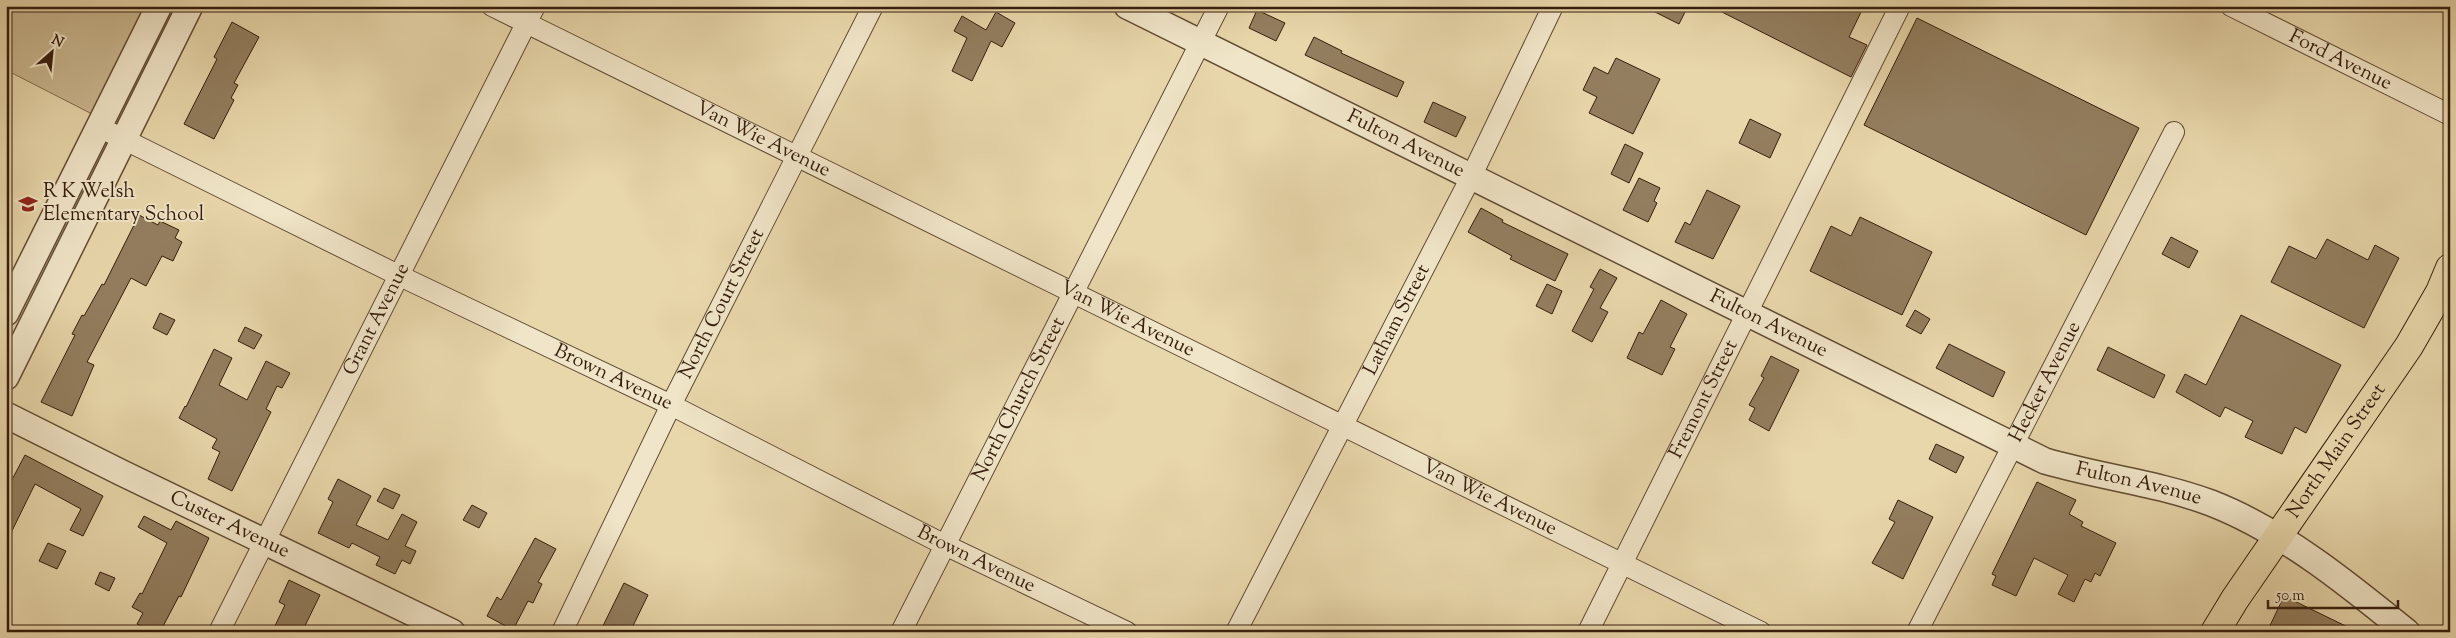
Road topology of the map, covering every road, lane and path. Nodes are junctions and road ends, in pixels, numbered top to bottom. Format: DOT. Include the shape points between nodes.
graph roads {
  1 [pos="159,6"];
  2 [pos="190,6"];
  3 [pos="492,6"];
  4 [pos="873,6"];
  5 [pos="1127,6"];
  6 [pos="1219,6"];
  7 [pos="1553,6"];
  8 [pos="1900,6"];
  9 [pos="2231,6"];
  10 [pos="531,15"];
  11 [pos="1201,42"];
  12 [pos="2450,115"];
  13 [pos="99,126"];
  14 [pos="2174,132"];
  15 [pos="124,139"];
  16 [pos="796,156"];
  17 [pos="1471,177"];
  18 [pos="2450,268"];
  19 [pos="400,276"];
  20 [pos="1074,293"];
  21 [pos="6,312"];
  22 [pos="1746,312"];
  23 [pos="6,377"];
  24 [pos="671,405"];
  25 [pos="6,415"];
  26 [pos="1344,426"];
  27 [pos="2014,445"];
  28 [pos="2278,539"];
  29 [pos="264,541"];
  30 [pos="945,545"];
  31 [pos="1623,564"];
  32 [pos="219,632"];
  33 [pos="452,632"];
  34 [pos="562,632"];
  35 [pos="900,632"];
  36 [pos="1127,632"];
  37 [pos="1236,632"];
  38 [pos="1588,632"];
  39 [pos="1761,632"];
  40 [pos="1917,632"];
  41 [pos="2215,632"];
  42 [pos="2408,632"];
  1 -- 13 [label="street"];
  2 -- 15 [label="street"];
  3 -- 10 [label="street, Van Wie Avenue"];
  4 -- 16 [label="street, North Court Street"];
  5 -- 11 [label="street, Fulton Avenue"];
  6 -- 11 [label="street, North Church Street"];
  7 -- 17 [label="street, Latham Street"];
  8 -- 22 [label="street, Fremont Street"];
  9 -- 12 [label="street, Ford Avenue"];
  10 -- 16 [label="street, Van Wie Avenue"];
  10 -- 19 [label="street, Grant Avenue"];
  11 -- 17 [label="street, Fulton Avenue"];
  11 -- 20 [label="street, North Church Street"];
  13 -- 15 [label="street, Brown Avenue"];
  13 -- 21 [label="street"];
  14 -- 27 [label="street, Hecker Avenue"];
  15 -- 19 [label="street, Brown Avenue"];
  15 -- 23 [label="street"];
  16 -- 20 [label="street, Van Wie Avenue"];
  16 -- 24 [label="street, North Court Street"];
  17 -- 22 [label="street, Fulton Avenue"];
  17 -- 26 [label="street, Latham Street"];
  18 -- 28 [label="main road, North Main Street" via="2409,346"];
  19 -- 24 [label="street, Brown Avenue"];
  19 -- 29 [label="street, Grant Avenue"];
  20 -- 26 [label="street, Van Wie Avenue"];
  20 -- 30 [label="street, North Church Street"];
  22 -- 27 [label="street, Fulton Avenue"];
  22 -- 31 [label="street, Fremont Street"];
  24 -- 30 [label="street, Brown Avenue"];
  24 -- 34 [label="street, North Court Street"];
  25 -- 29 [label="street, Custer Avenue"];
  26 -- 31 [label="street, Van Wie Avenue"];
  26 -- 37 [label="street, Latham Street"];
  27 -- 28 [label="street, Fulton Avenue" via="2045,461 2165,489 2209,503 2246,519"];
  27 -- 40 [label="street, Hecker Avenue"];
  28 -- 41 [label="main road, North Main Street"];
  28 -- 42 [label="street, Fulton Avenue" via="2342,581"];
  29 -- 32 [label="street, Grant Avenue"];
  29 -- 33 [label="street, Custer Avenue"];
  30 -- 35 [label="street, North Church Street"];
  30 -- 36 [label="street, Brown Avenue"];
  31 -- 38 [label="street, Fremont Street"];
  31 -- 39 [label="street, Van Wie Avenue"];
}
